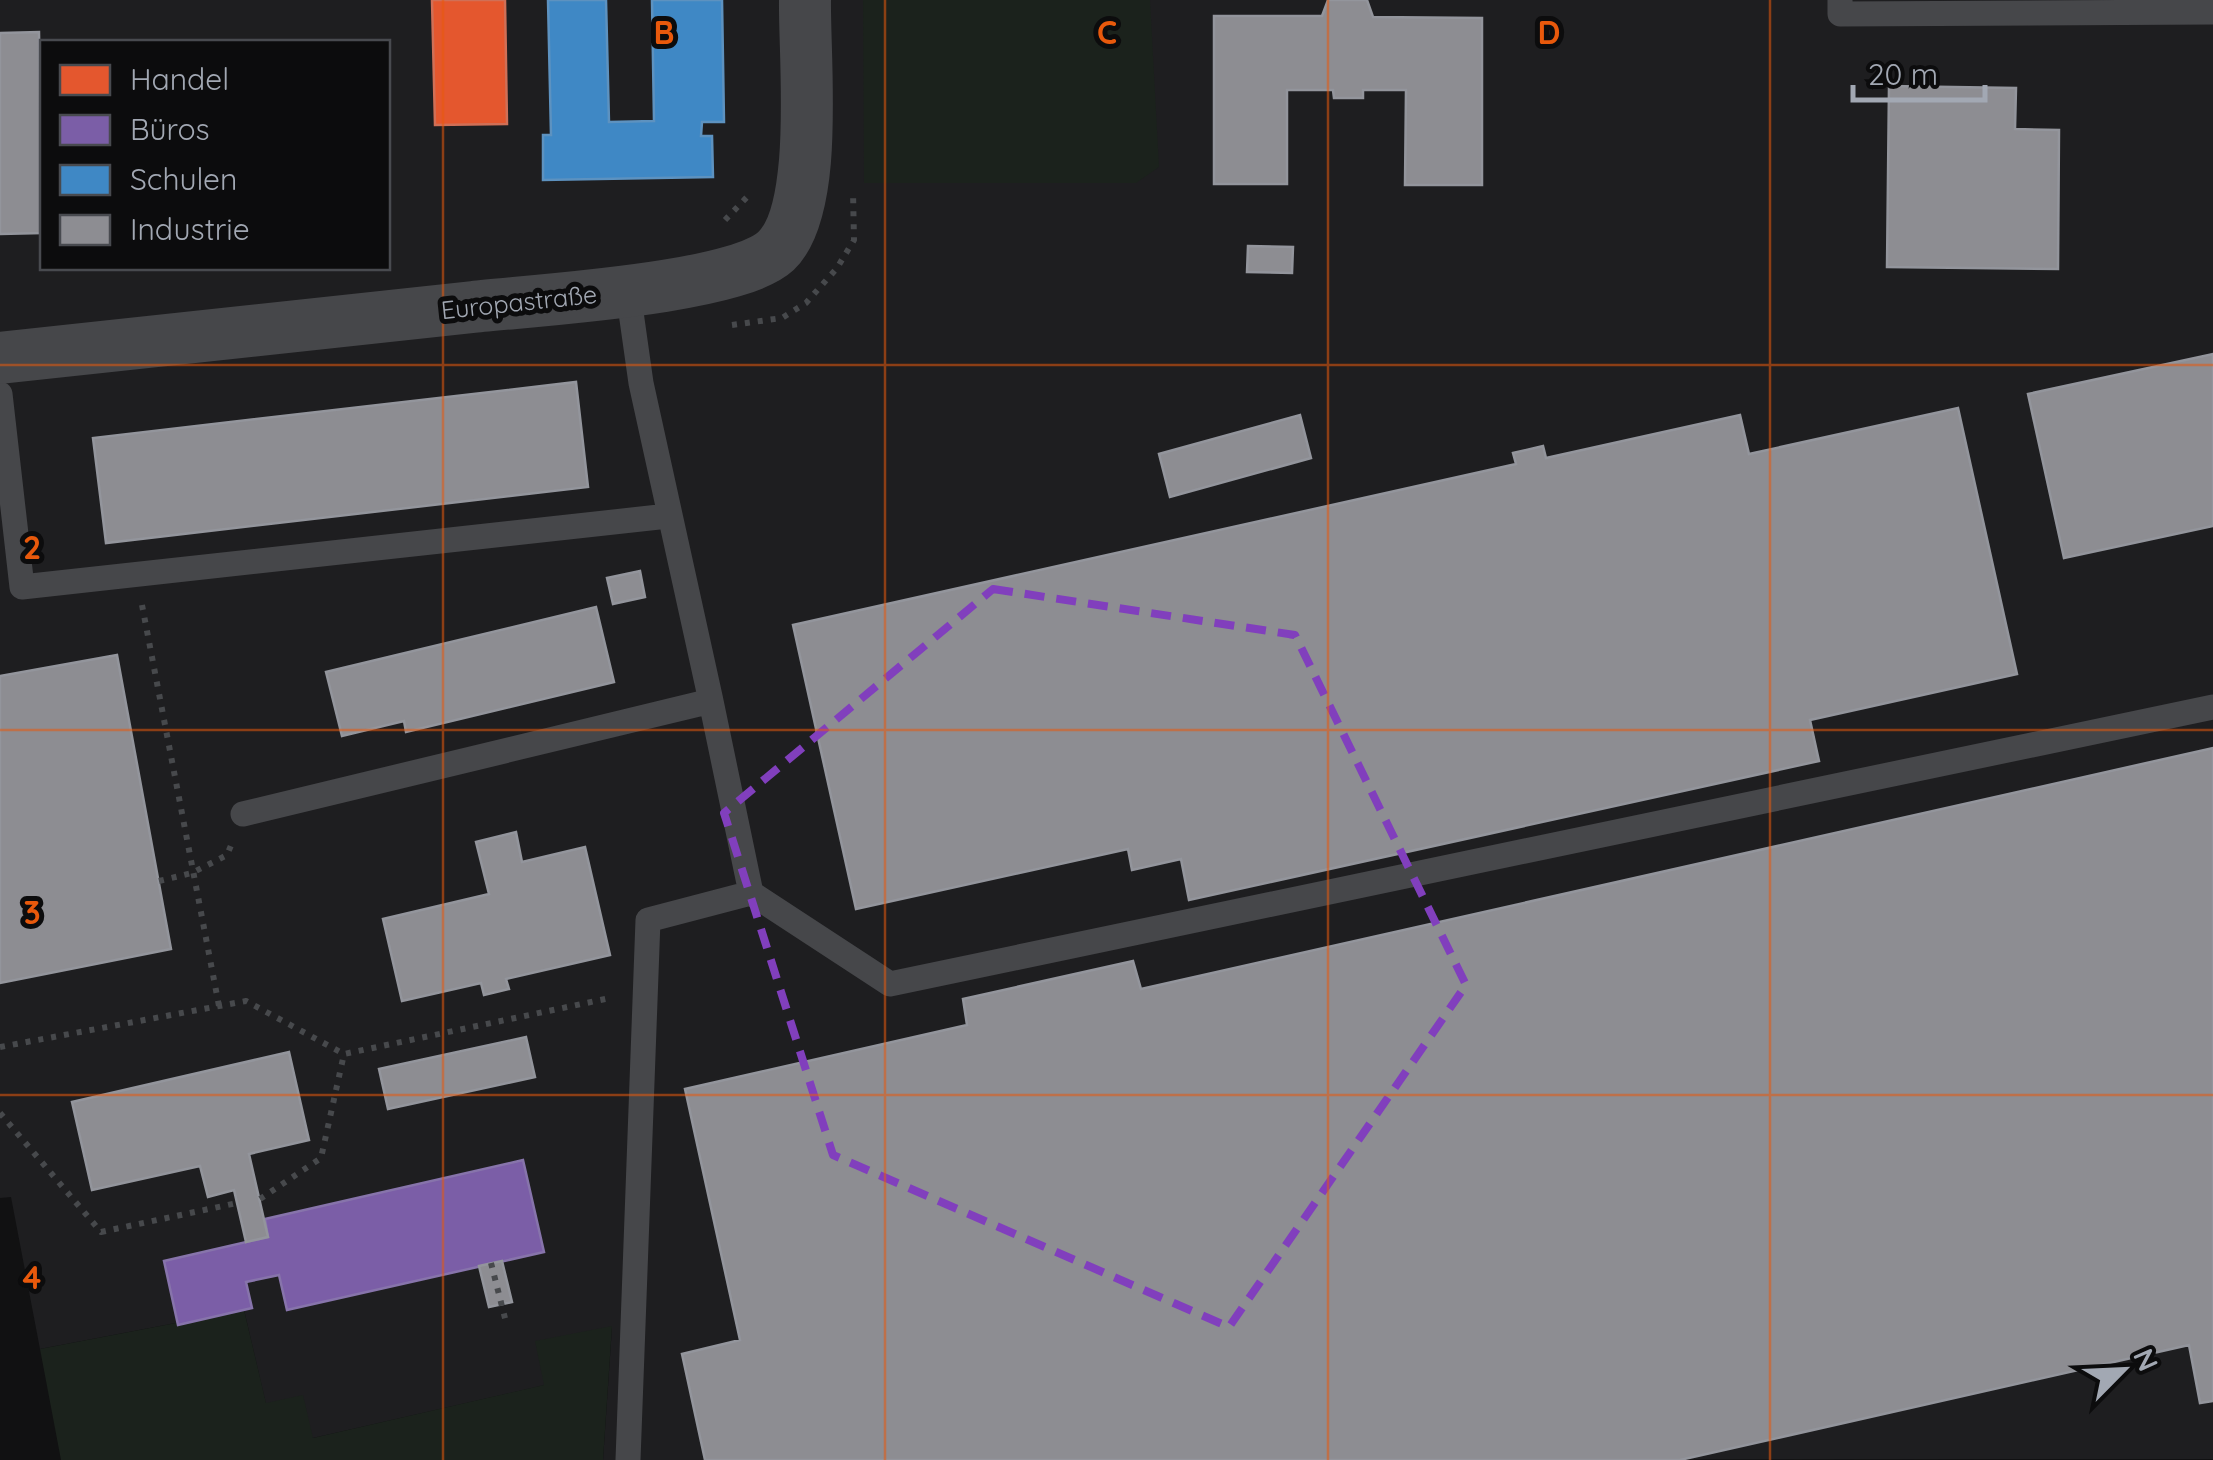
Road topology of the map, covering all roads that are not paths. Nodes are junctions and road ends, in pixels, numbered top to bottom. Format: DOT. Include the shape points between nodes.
graph roads {
  1 [pos="805,0"];
  2 [pos="1840,0"];
  3 [pos="2213,12"];
  4 [pos="628,291"];
  5 [pos="0,358"];
  6 [pos="0,394"];
  7 [pos="668,516"];
  8 [pos="710,701"];
  9 [pos="2213,707"];
  10 [pos="243,814"];
  11 [pos="751,894"];
  12 [pos="628,1460"];
  1 -- 4 [label="street, Europastraße" via="802,186 777,250 731,272"];
  2 -- 3 [label="lane" via="1840,14"];
  4 -- 5 [label="street, Europastraße"];
  4 -- 7 [label="lane"];
  6 -- 7 [label="lane" via="22,587"];
  7 -- 8 [label="lane"];
  8 -- 10 [label="lane"];
  8 -- 11 [label="lane"];
  9 -- 11 [label="lane" via="890,984"];
  11 -- 12 [label="lane" via="648,920"];
}
